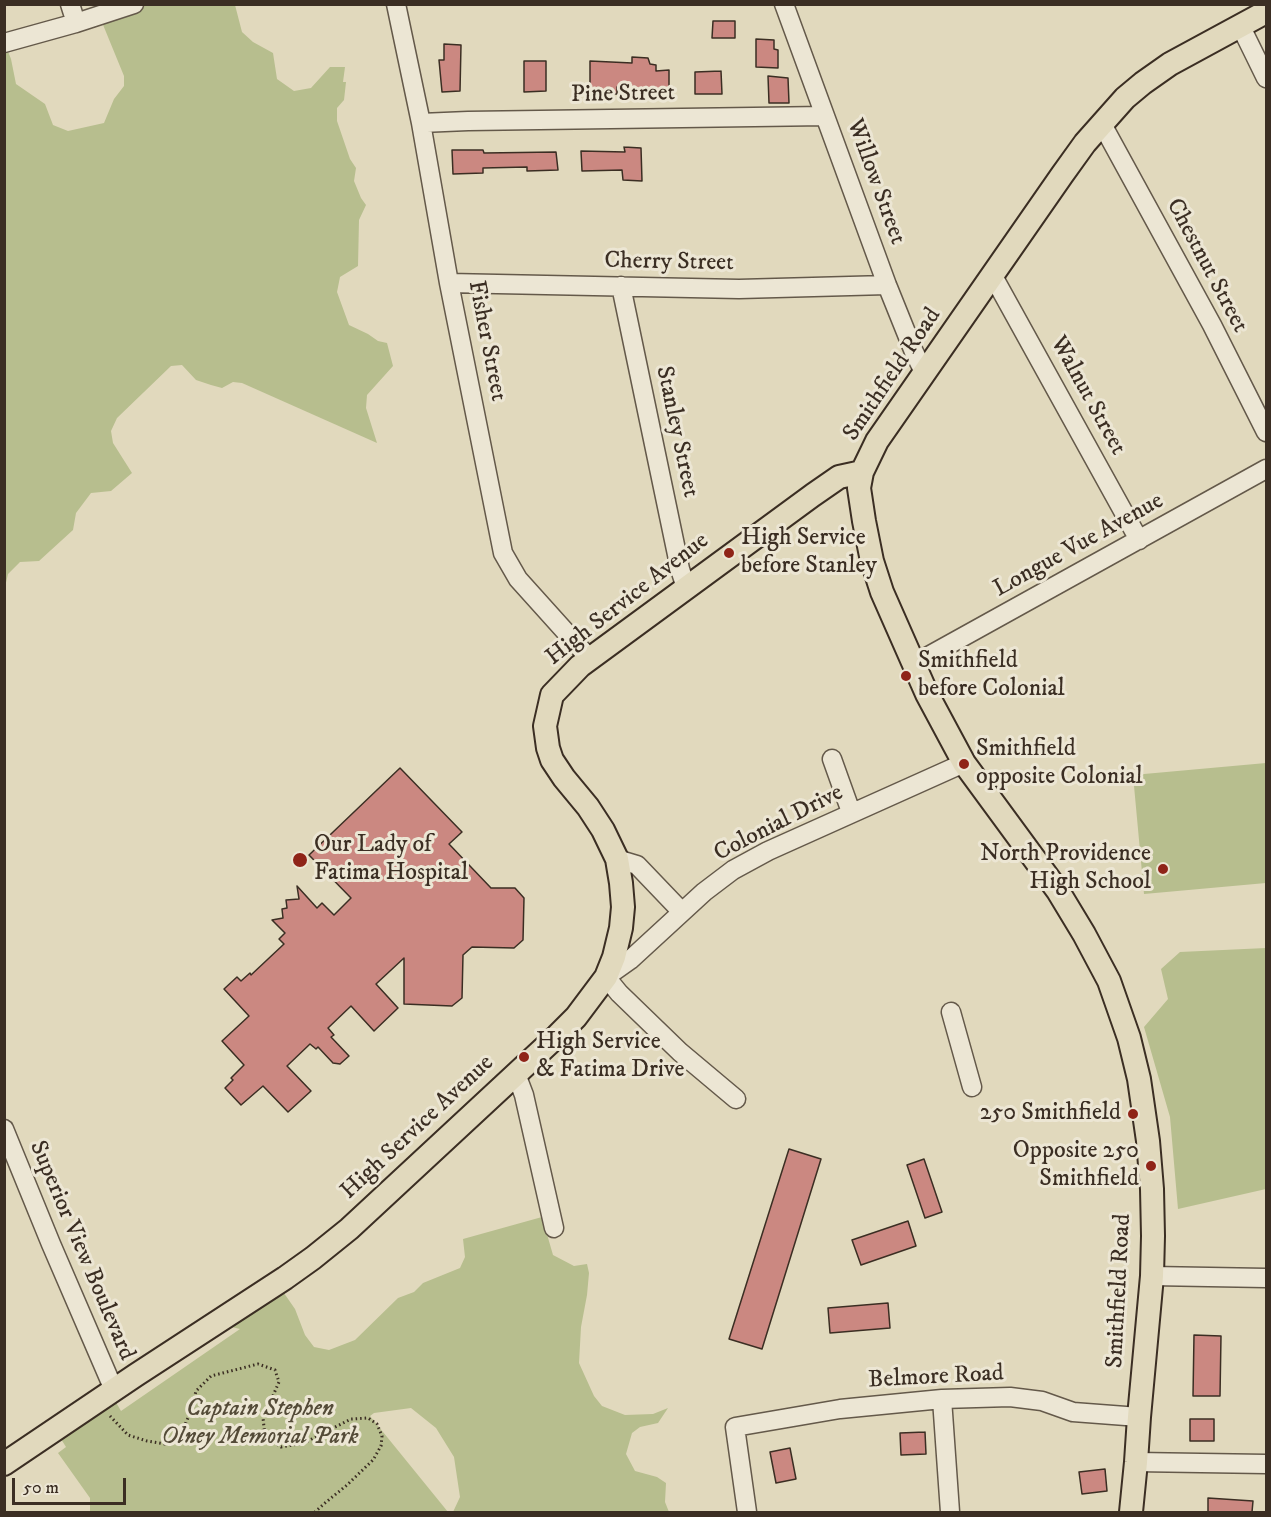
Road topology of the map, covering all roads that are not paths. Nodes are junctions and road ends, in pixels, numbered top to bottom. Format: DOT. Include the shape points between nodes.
graph roads {
  1 [pos="70,4"];
  2 [pos="134,4"];
  3 [pos="396,4"];
  4 [pos="784,4"];
  5 [pos="1266,12"];
  6 [pos="76,23"];
  7 [pos="1240,25"];
  8 [pos="4,43"];
  9 [pos="1266,78"];
  10 [pos="825,116"];
  11 [pos="421,123"];
  12 [pos="1102,124"];
  13 [pos="993,276"];
  14 [pos="449,283"];
  15 [pos="887,285"];
  16 [pos="621,286"];
  17 [pos="925,374"];
  18 [pos="1266,432"];
  19 [pos="1266,469"];
  20 [pos="862,472"];
  21 [pos="1139,540"];
  22 [pos="687,588"];
  23 [pos="590,658"];
  24 [pos="914,664"];
  25 [pos="832,759"];
  26 [pos="964,763"];
  27 [pos="851,812"];
  28 [pos="617,859"];
  29 [pos="682,912"];
  30 [pos="606,977"];
  31 [pos="951,1012"];
  32 [pos="516,1074"];
  33 [pos="972,1087"];
  34 [pos="736,1099"];
  35 [pos="4,1129"];
  36 [pos="554,1228"];
  37 [pos="1152,1276"];
  38 [pos="1266,1278"];
  39 [pos="114,1390"];
  40 [pos="942,1399"];
  41 [pos="1138,1417"];
  42 [pos="1136,1462"];
  43 [pos="4,1464"];
  44 [pos="1266,1464"];
  45 [pos="747,1512"];
  46 [pos="950,1512"];
  47 [pos="1131,1512"];
  1 -- 6 [label="street"];
  2 -- 6 [label="street"];
  3 -- 11 [label="street, Fisher Street"];
  4 -- 10 [label="street, Willow Street"];
  5 -- 7 [label="main road, Smithfield Road"];
  6 -- 8 [label="street"];
  7 -- 9 [label="street"];
  7 -- 12 [label="main road, Smithfield Road" via="1143,83"];
  10 -- 11 [label="street, Pine Street"];
  10 -- 15 [label="street, Willow Street"];
  11 -- 14 [label="street, Fisher Street"];
  12 -- 13 [label="main road, Smithfield Road"];
  12 -- 18 [label="street, Chestnut Street"];
  13 -- 17 [label="main road, Smithfield Road"];
  13 -- 21 [label="street, Walnut Street"];
  14 -- 16 [label="street, Cherry Street"];
  14 -- 23 [label="street, Fisher Street" via="503,553 518,579"];
  15 -- 16 [label="street, Cherry Street" via="739,289"];
  15 -- 17 [label="street, Willow Street"];
  16 -- 22 [label="street, Stanley Street"];
  17 -- 20 [label="main road, Smithfield Road" via="877,441"];
  19 -- 21 [label="street, Longue Vue Avenue"];
  20 -- 22 [label="main road, High Service Avenue" via="839,477"];
  20 -- 24 [label="main road, Smithfield Road" via="861,503 872,561"];
  21 -- 24 [label="street, Longue Vue Avenue"];
  22 -- 23 [label="main road, High Service Avenue"];
  23 -- 28 [label="main road, High Service Avenue" via="552,695 545,726 552,760 588,807"];
  24 -- 26 [label="main road, Smithfield Road"];
  25 -- 27 [label="street"];
  26 -- 27 [label="street, Colonial Drive"];
  26 -- 37 [label="main road, Smithfield Road" via="1058,891 1109,981 1139,1079 1152,1199"];
  27 -- 29 [label="street, Colonial Drive" via="733,870"];
  28 -- 29 [label="street" via="637,865"];
  28 -- 30 [label="main road, High Service Avenue" via="623,907 617,946"];
  29 -- 30 [label="street, Colonial Drive"];
  30 -- 32 [label="main road, High Service Avenue" via="576,1017"];
  30 -- 34 [label="street" via="680,1052"];
  31 -- 33 [label="street"];
  32 -- 36 [label="street"];
  32 -- 39 [label="main road, High Service Avenue" via="313,1258"];
  35 -- 39 [label="street, Superior View Boulevard"];
  37 -- 38 [label="street"];
  37 -- 41 [label="main road, Smithfield Road"];
  39 -- 43 [label="main road, High Service Avenue"];
  40 -- 41 [label="street, Belmore Road" via="1010,1396 1042,1401 1073,1412"];
  40 -- 45 [label="street, Belmore Road" via="840,1409 735,1427"];
  40 -- 46 [label="street"];
  41 -- 42 [label="main road, Smithfield Road"];
  42 -- 44 [label="street"];
  42 -- 47 [label="main road, Smithfield Road"];
}
